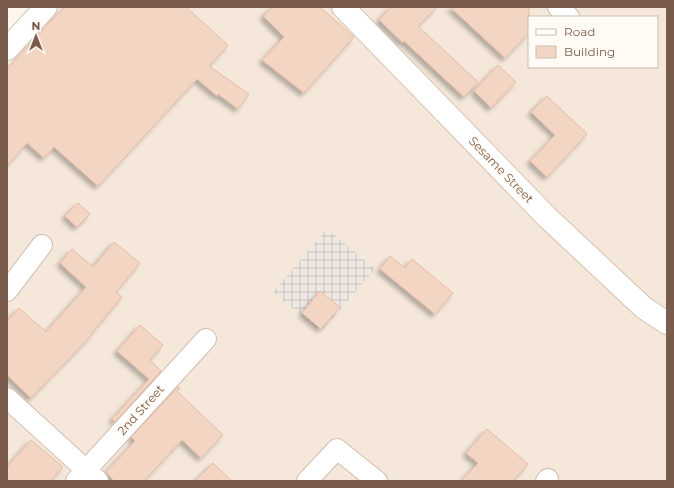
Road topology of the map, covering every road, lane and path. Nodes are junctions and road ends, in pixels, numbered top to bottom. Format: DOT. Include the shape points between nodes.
graph roads {
  1 [pos="46,7"];
  2 [pos="343,7"];
  3 [pos="558,7"];
  4 [pos="568,16"];
  5 [pos="7,49"];
  6 [pos="42,245"];
  7 [pos="7,291"];
  8 [pos="667,323"];
  9 [pos="206,339"];
  10 [pos="7,398"];
  11 [pos="87,477"];
  12 [pos="307,481"];
  13 [pos="377,481"];
  1 -- 5 [label="street"];
  2 -- 8 [label="street, Sesame Street" via="547,217 644,308"];
  3 -- 4 [label="street"];
  6 -- 7 [label="street"];
  9 -- 11 [label="street, 2nd Street"];
  10 -- 11 [label="street"];
  12 -- 13 [label="street" via="337,450"];
}
